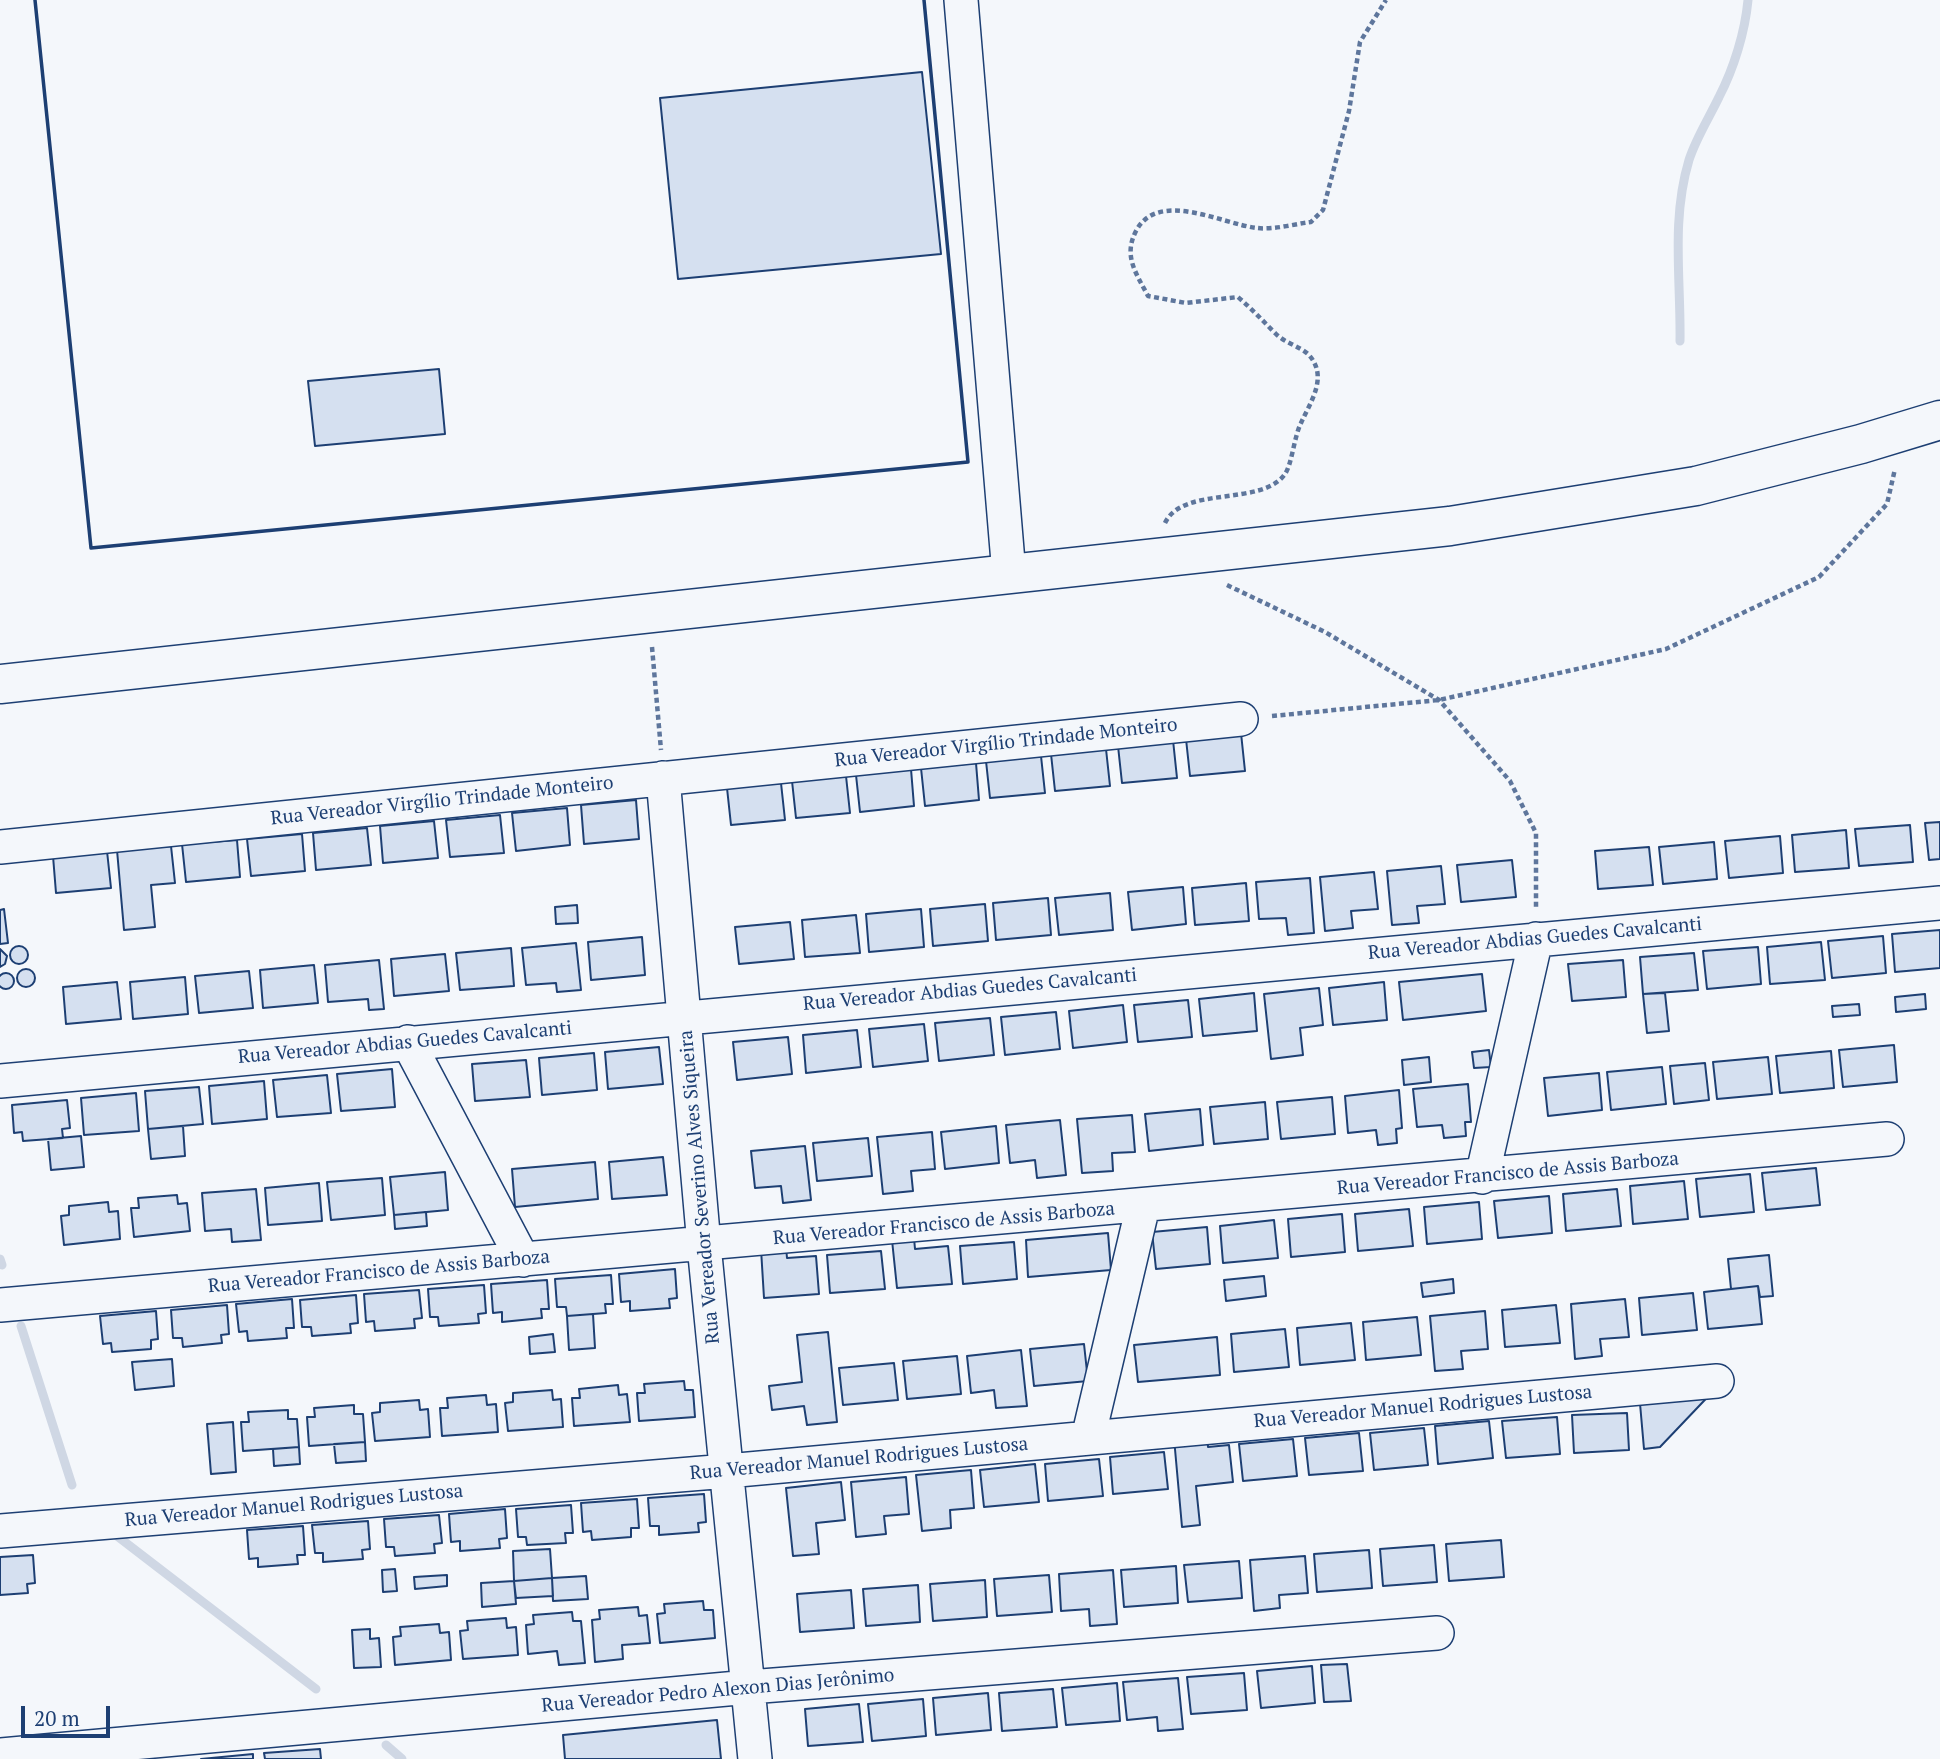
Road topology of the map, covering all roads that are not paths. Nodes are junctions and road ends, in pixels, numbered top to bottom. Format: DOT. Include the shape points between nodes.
graph roads {
  1 [pos="961,0"];
  2 [pos="1923,426"];
  3 [pos="1009,574"];
  4 [pos="0,684"];
  5 [pos="1241,719"];
  6 [pos="663,778"];
  7 [pos="0,847"];
  8 [pos="1940,903"];
  9 [pos="1535,939"];
  10 [pos="685,1016"];
  11 [pos="408,1042"];
  12 [pos="0,1081"];
  13 [pos="1887,1139"];
  14 [pos="1482,1177"];
  15 [pos="1143,1206"];
  16 [pos="704,1245"];
  17 [pos="523,1260"];
  18 [pos="0,1305"];
  19 [pos="1717,1381"];
  20 [pos="1088,1438"];
  21 [pos="727,1471"];
  22 [pos="0,1531"];
  23 [pos="1437,1633"];
  24 [pos="749,1687"];
  25 [pos="0,1755"];
  26 [pos="755,1759"];
  1 -- 3 [label="street"];
  2 -- 3 [label="main road" via="1696,486 1450,526"];
  3 -- 4 [label="main road"];
  5 -- 6 [label="street, Rua Vereador Virgílio Trindade Monteiro"];
  6 -- 7 [label="street, Rua Vereador Virgílio Trindade Monteiro"];
  6 -- 10 [label="street, Rua Vereador Severino Alves Siqueira"];
  8 -- 9 [label="street, Rua Vereador Abdias Guedes Cavalcanti"];
  9 -- 10 [label="street, Rua Vereador Abdias Guedes Cavalcanti"];
  9 -- 14 [label="street"];
  10 -- 11 [label="street, Rua Vereador Abdias Guedes Cavalcanti"];
  10 -- 16 [label="street, Rua Vereador Severino Alves Siqueira"];
  11 -- 12 [label="street, Rua Vereador Abdias Guedes Cavalcanti"];
  11 -- 17 [label="street"];
  13 -- 14 [label="street, Rua Vereador Francisco de Assis Barboza"];
  14 -- 15 [label="street, Rua Vereador Francisco de Assis Barboza"];
  15 -- 16 [label="street, Rua Vereador Francisco de Assis Barboza"];
  15 -- 20 [label="street"];
  16 -- 17 [label="street, Rua Vereador Francisco de Assis Barboza"];
  16 -- 21 [label="street, Rua Vereador Severino Alves Siqueira"];
  17 -- 18 [label="street, Rua Vereador Francisco de Assis Barboza"];
  19 -- 20 [label="street, Rua Vereador Manuel Rodrigues Lustosa"];
  20 -- 21 [label="street, Rua Vereador Manuel Rodrigues Lustosa"];
  21 -- 22 [label="street, Rua Vereador Manuel Rodrigues Lustosa"];
  21 -- 24 [label="street, Rua Vereador Severino Alves Siqueira"];
  23 -- 24 [label="street, Rua Vereador Pedro Alexon Dias Jerônimo"];
  24 -- 25 [label="street, Rua Vereador Pedro Alexon Dias Jerônimo"];
  24 -- 26 [label="street, Rua Vereador Severino Alves Siqueira"];
}
